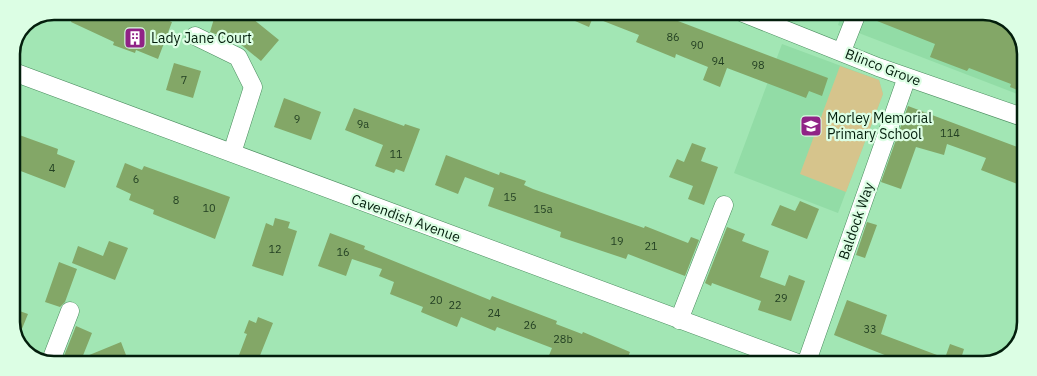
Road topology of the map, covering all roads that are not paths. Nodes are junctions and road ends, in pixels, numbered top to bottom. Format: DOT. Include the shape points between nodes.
graph roads {
  1 [pos="760,20"];
  2 [pos="854,20"];
  3 [pos="195,36"];
  4 [pos="842,52"];
  5 [pos="20,74"];
  6 [pos="907,77"];
  7 [pos="1017,115"];
  8 [pos="232,153"];
  9 [pos="724,205"];
  10 [pos="70,311"];
  11 [pos="679,320"];
  12 [pos="53,356"];
  13 [pos="778,356"];
  14 [pos="809,356"];
  1 -- 4 [label="street, Blinco Grove"];
  2 -- 4 [label="street"];
  3 -- 8 [label="street" via="238,58 253,87"];
  4 -- 6 [label="street, Blinco Grove"];
  5 -- 8 [label="street, Cavendish Avenue"];
  6 -- 7 [label="street, Blinco Grove"];
  6 -- 14 [label="street, Baldock Way"];
  8 -- 11 [label="street, Cavendish Avenue"];
  9 -- 11 [label="street"];
  10 -- 12 [label="street"];
  11 -- 13 [label="street, Cavendish Avenue"];
}
